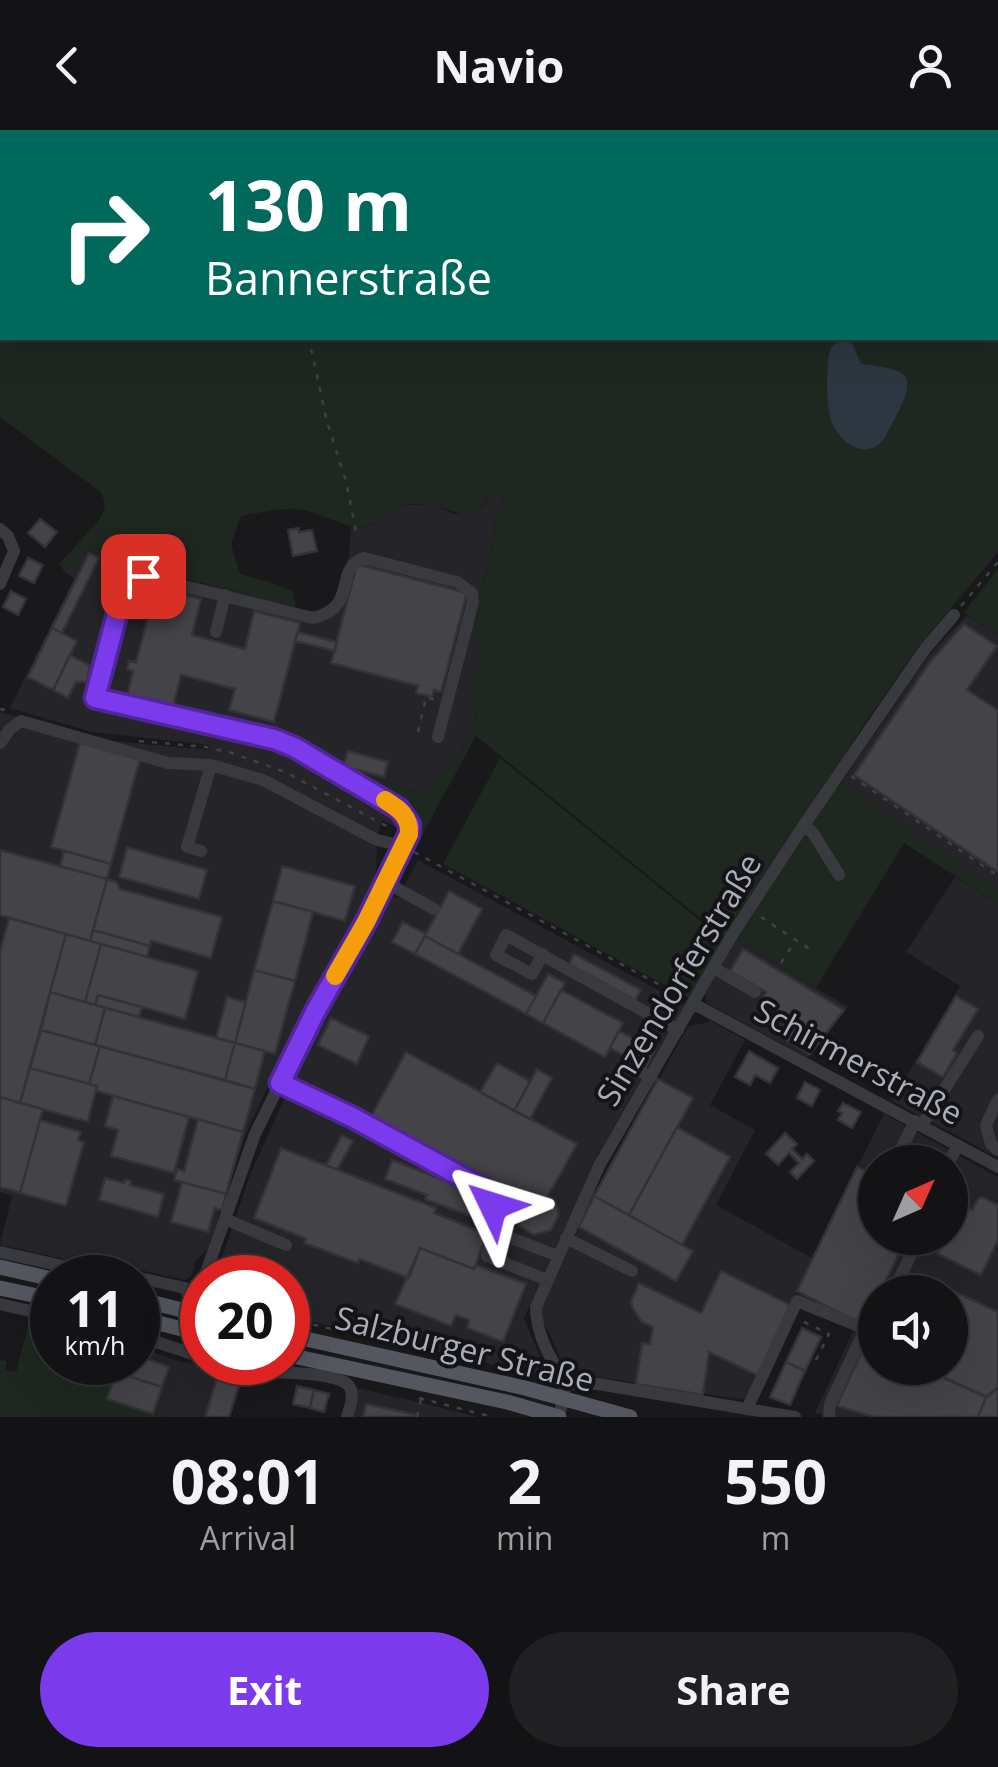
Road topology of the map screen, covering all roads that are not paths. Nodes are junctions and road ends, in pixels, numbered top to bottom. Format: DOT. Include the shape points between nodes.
graph roads {
  1 [pos="0,529"];
  2 [pos="0,584"];
  3 [pos="225,595"];
  4 [pos="954,615"];
  5 [pos="216,632"];
  6 [pos="304,732"];
  7 [pos="438,737"];
  8 [pos="0,743"];
  9 [pos="294,747"];
  10 [pos="211,765"];
  11 [pos="804,825"];
  12 [pos="402,846"];
  13 [pos="201,851"];
  14 [pos="839,875"];
  15 [pos="385,882"];
  16 [pos="434,909"];
  17 [pos="543,954"];
  18 [pos="714,968"];
  19 [pos="755,992"];
  20 [pos="694,1004"];
  21 [pos="678,1030"];
  22 [pos="978,1036"];
  23 [pos="627,1065"];
  24 [pos="651,1077"];
  25 [pos="280,1083"];
  26 [pos="998,1100"];
  27 [pos="918,1123"];
  28 [pos="905,1145"];
  29 [pos="958,1145"];
  30 [pos="968,1148"];
  31 [pos="996,1157"];
  32 [pos="224,1220"];
  33 [pos="494,1232"];
  34 [pos="566,1238"];
  35 [pos="286,1244"];
  36 [pos="0,1252"];
  37 [pos="212,1255"];
  38 [pos="558,1256"];
  39 [pos="0,1267"];
  40 [pos="632,1272"];
  41 [pos="30,1274"];
  42 [pos="547,1280"];
  43 [pos="180,1287"];
  44 [pos="0,1288"];
  45 [pos="30,1294"];
  46 [pos="0,1304"];
  47 [pos="30,1311"];
  48 [pos="858,1326"];
  49 [pos="310,1340"];
  50 [pos="858,1344"];
  51 [pos="310,1359"];
  52 [pos="310,1374"];
  53 [pos="565,1392"];
  54 [pos="747,1409"];
  55 [pos="346,1417"];
  56 [pos="559,1417"];
  57 [pos="630,1417"];
  58 [pos="794,1417"];
  59 [pos="829,1417"];
  1 -- 2 [label="street" via="14,551"];
  3 -- 5 [label="street"];
  3 -- 7 [label="street" via="324,616 341,601 352,564 364,558 466,587 473,602"];
  3 -- 9 [label="street" via="135,579 123,591 95,698"];
  4 -- 11 [label="street, Sinzendorferstraße"];
  6 -- 9 [label="street"];
  8 -- 10 [label="street" via="21,721 168,763"];
  9 -- 12 [label="street" via="399,809 410,825"];
  10 -- 12 [label="street" via="263,780 377,840"];
  10 -- 13 [label="street" via="187,847"];
  11 -- 14 [label="street"];
  11 -- 18 [label="street, Sinzendorferstraße"];
  12 -- 15 [label="street"];
  15 -- 16 [label="street"];
  15 -- 25 [label="street"];
  17 -- 21 [label="street"];
  18 -- 19 [label="street"];
  18 -- 20 [label="street, Sinzendorferstraße"];
  20 -- 21 [label="street, Sinzendorferstraße"];
  20 -- 27 [label="street, Schirmerstraße"];
  21 -- 24 [label="street, Sinzendorferstraße"];
  22 -- 27 [label="street"];
  23 -- 24 [label="street"];
  24 -- 34 [label="street, Sinzendorferstraße"];
  25 -- 32 [label="street"];
  25 -- 33 [label="street" via="484,1189"];
  26 -- 31 [label="street" via="986,1125"];
  27 -- 28 [label="street"];
  27 -- 29 [label="street, Schirmerstraße"];
  30 -- 31 [label="street, Schirmerstraße"];
  32 -- 35 [label="street"];
  32 -- 37 [label="street"];
  33 -- 38 [label="street"];
  33 -- 42 [label="street" via="488,1256"];
  34 -- 38 [label="street, Sinzendorferstraße"];
  34 -- 40 [label="street"];
  36 -- 43 [label="street"];
  38 -- 42 [label="street, Sinzendorferstraße"];
  39 -- 41 [label="main road"];
  42 -- 53 [label="street, Sinzendorferstraße" via="536,1320"];
  44 -- 45 [label="main road"];
  46 -- 47 [label="street"];
  48 -- 54 [label="street" via="797,1300"];
  49 -- 53 [label="main road, Salzburger Straße"];
  50 -- 59 [label="street"];
  51 -- 56 [label="main road, Salzburger Straße"];
  52 -- 55 [label="street, Salzburger Straße" via="350,1388"];
  53 -- 54 [label="street, Salzburger Straße" via="598,1384"];
  53 -- 56 [label="street"];
  53 -- 57 [label="main road, Salzburger Straße"];
  54 -- 58 [label="street, Salzburger Straße"];
}
